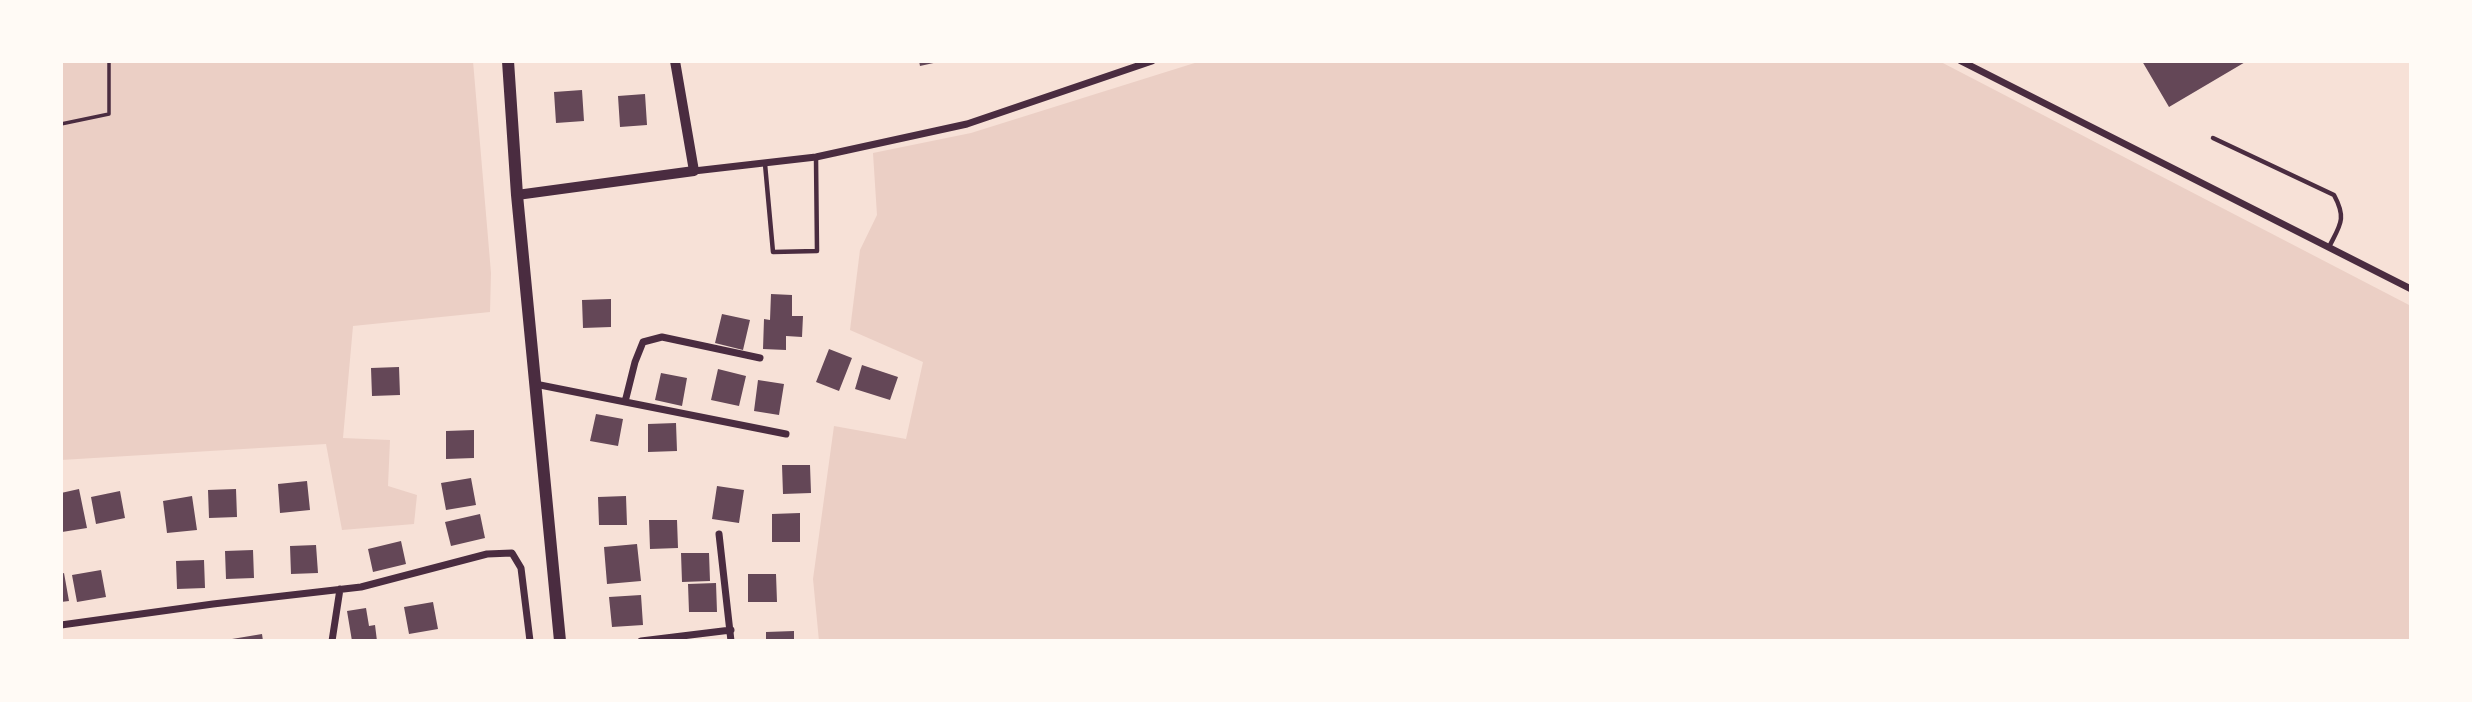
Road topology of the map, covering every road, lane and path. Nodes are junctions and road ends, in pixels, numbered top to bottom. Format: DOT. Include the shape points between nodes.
graph roads {
  1 [pos="108,61"];
  2 [pos="508,61"];
  3 [pos="675,61"];
  4 [pos="1152,61"];
  5 [pos="1961,61"];
  6 [pos="61,124"];
  7 [pos="2213,138"];
  8 [pos="816,157"];
  9 [pos="765,163"];
  10 [pos="694,171"];
  11 [pos="517,195"];
  12 [pos="2328,247"];
  13 [pos="2411,289"];
  14 [pos="760,358"];
  15 [pos="535,384"];
  16 [pos="625,402"];
  17 [pos="786,434"];
  18 [pos="719,534"];
  19 [pos="340,589"];
  20 [pos="61,625"];
  21 [pos="731,630"];
  22 [pos="332,641"];
  23 [pos="530,641"];
  24 [pos="559,641"];
  25 [pos="641,641"];
  26 [pos="731,641"];
  1 -- 6 [label="path" via="109,114"];
  2 -- 11 [label="main road"];
  3 -- 10 [label="street"];
  4 -- 8 [label="street" via="967,124"];
  5 -- 12 [label="street"];
  7 -- 12 [label="lane" via="2334,195 2343,220"];
  8 -- 9 [label="street"];
  8 -- 9 [label="lane" via="817,251 773,252"];
  9 -- 10 [label="street"];
  10 -- 11 [label="street"];
  11 -- 15 [label="main road"];
  12 -- 13 [label="street"];
  14 -- 16 [label="street" via="662,337 643,342"];
  15 -- 16 [label="street"];
  15 -- 24 [label="main road"];
  16 -- 17 [label="street"];
  18 -- 21 [label="street"];
  19 -- 20 [label="street"];
  19 -- 22 [label="street"];
  19 -- 23 [label="street" via="487,554 512,553 521,568"];
  21 -- 25 [label="street"];
  21 -- 26 [label="street"];
}
